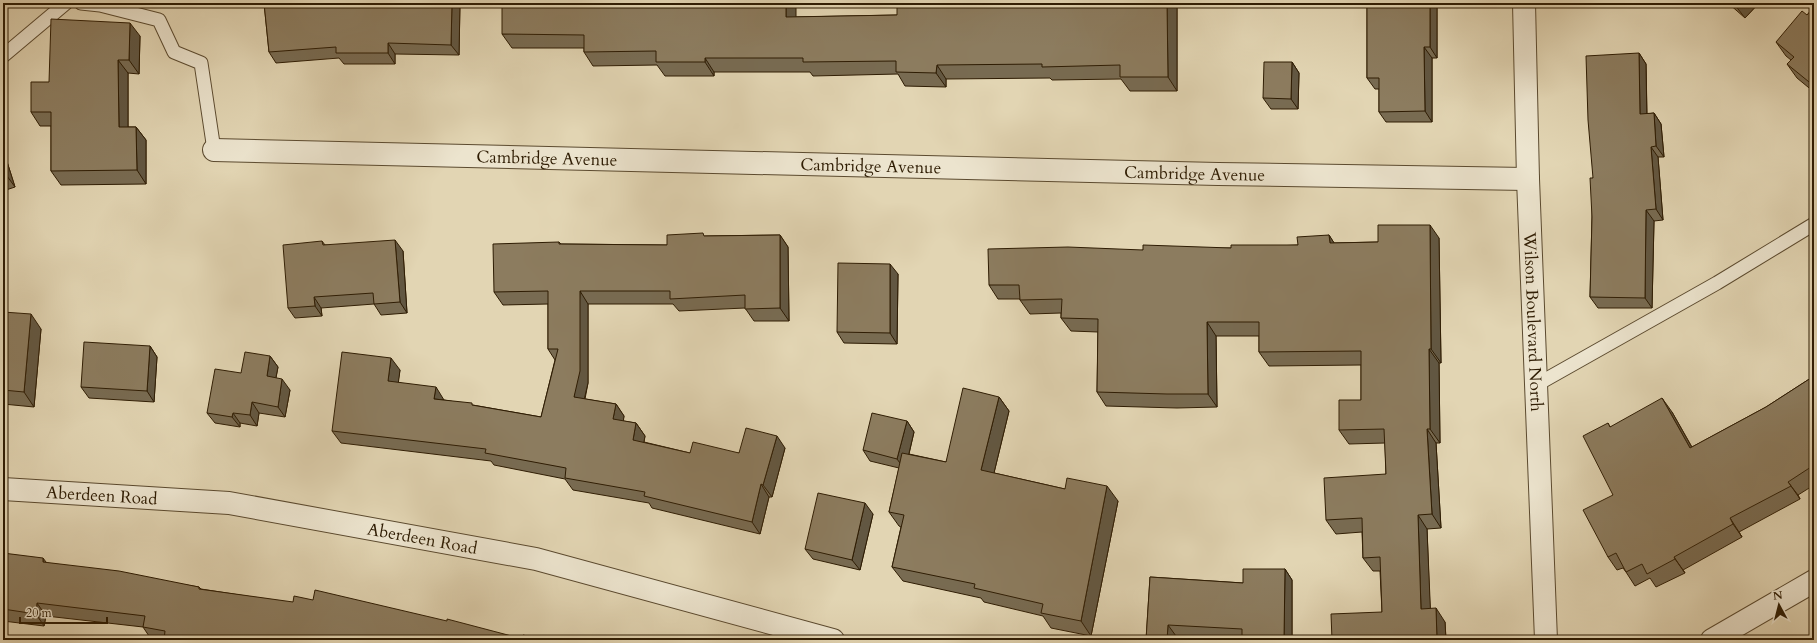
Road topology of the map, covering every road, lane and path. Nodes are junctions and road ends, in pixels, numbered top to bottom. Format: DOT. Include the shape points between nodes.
graph roads {
  1 [pos="66,3"];
  2 [pos="81,3"];
  3 [pos="1524,3"];
  4 [pos="3,56"];
  5 [pos="214,150"];
  6 [pos="1528,179"];
  7 [pos="1814,224"];
  8 [pos="1536,385"];
  9 [pos="3,489"];
  10 [pos="1814,581"];
  11 [pos="833,640"];
  12 [pos="1546,640"];
  13 [pos="1712,640"];
  1 -- 4 [label="lane"];
  2 -- 5 [label="lane" via="100,5 159,20 174,52 201,63"];
  3 -- 6 [label="street, Wilson Boulevard North"];
  5 -- 6 [label="street, Cambridge Avenue"];
  6 -- 8 [label="street, Wilson Boulevard North"];
  7 -- 8 [label="lane" via="1717,283"];
  8 -- 12 [label="street, Wilson Boulevard North"];
  9 -- 11 [label="street, Aberdeen Road" via="229,503 253,507 536,559"];
  10 -- 13 [label="street"];
}
